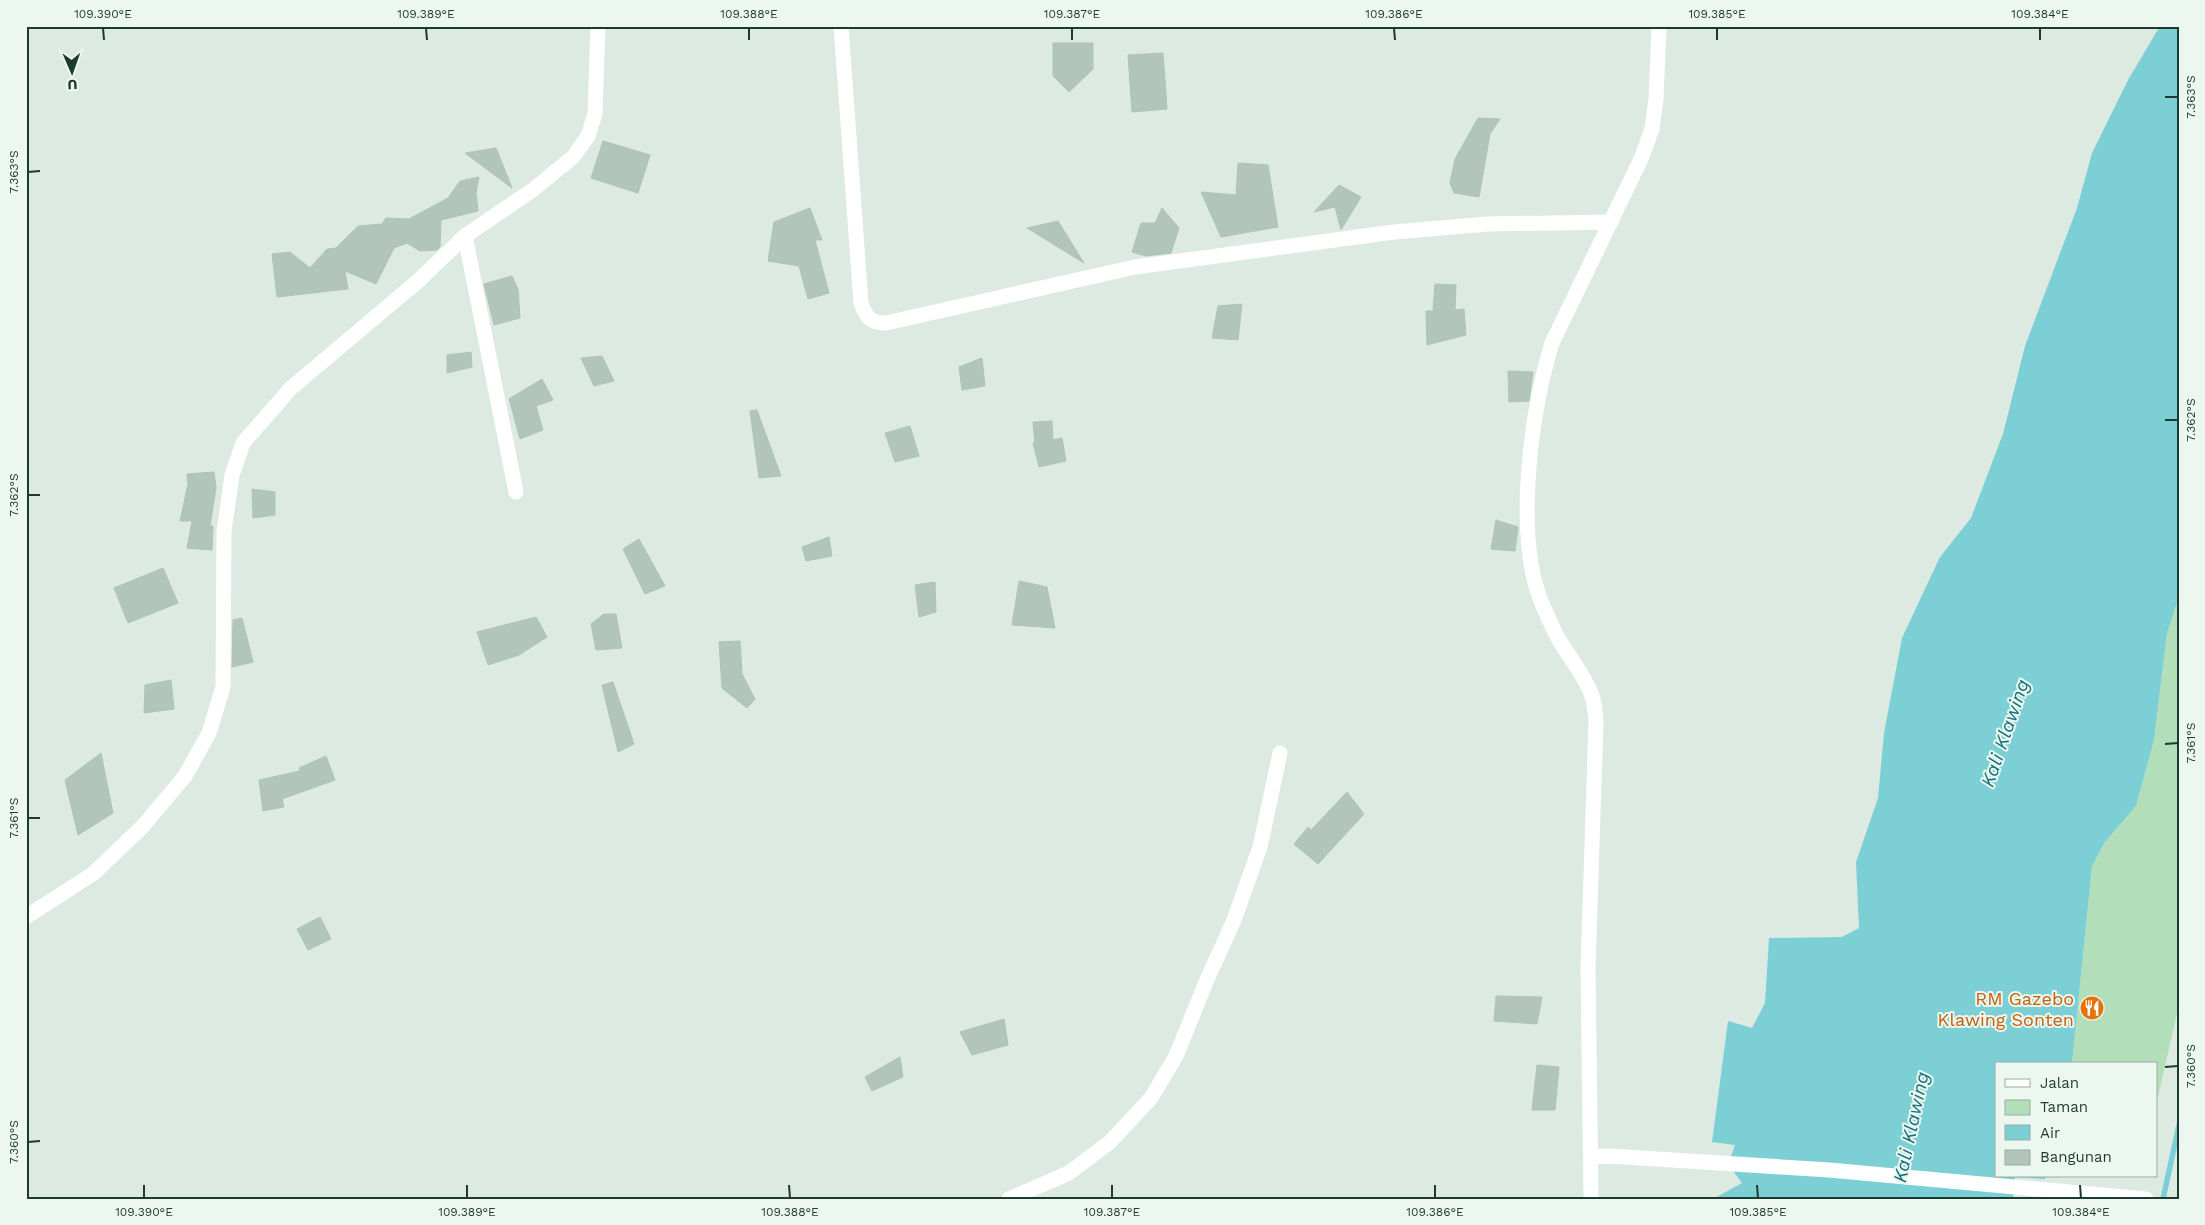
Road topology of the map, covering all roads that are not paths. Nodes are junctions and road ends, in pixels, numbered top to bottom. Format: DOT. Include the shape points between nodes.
graph roads {
  1 [pos="598,26"];
  2 [pos="841,26"];
  3 [pos="1658,26"];
  4 [pos="1611,222"];
  5 [pos="465,236"];
  6 [pos="516,492"];
  7 [pos="1280,752"];
  8 [pos="26,917"];
  9 [pos="1591,1157"];
  10 [pos="2144,1198"];
  11 [pos="1009,1199"];
  12 [pos="1591,1199"];
  1 -- 5 [label="street" via="595,114 588,136 573,157"];
  2 -- 4 [label="street" via="861,303 866,317 875,323 1135,267 1394,232 1487,224"];
  3 -- 4 [label="street" via="1652,129"];
  4 -- 9 [label="street" via="1552,343 1534,427 1527,509 1532,564 1542,603 1592,696 1596,722 1588,968"];
  5 -- 6 [label="street"];
  5 -- 8 [label="street" via="417,282 291,388 242,443 232,475 224,532 223,687 209,733 185,776 143,826 94,874"];
  7 -- 11 [label="street" via="1260,847 1234,920 1176,1056 1151,1098 1110,1142 1069,1173"];
  9 -- 10 [label="street" via="1829,1170"];
  9 -- 12 [label="street"];
}
